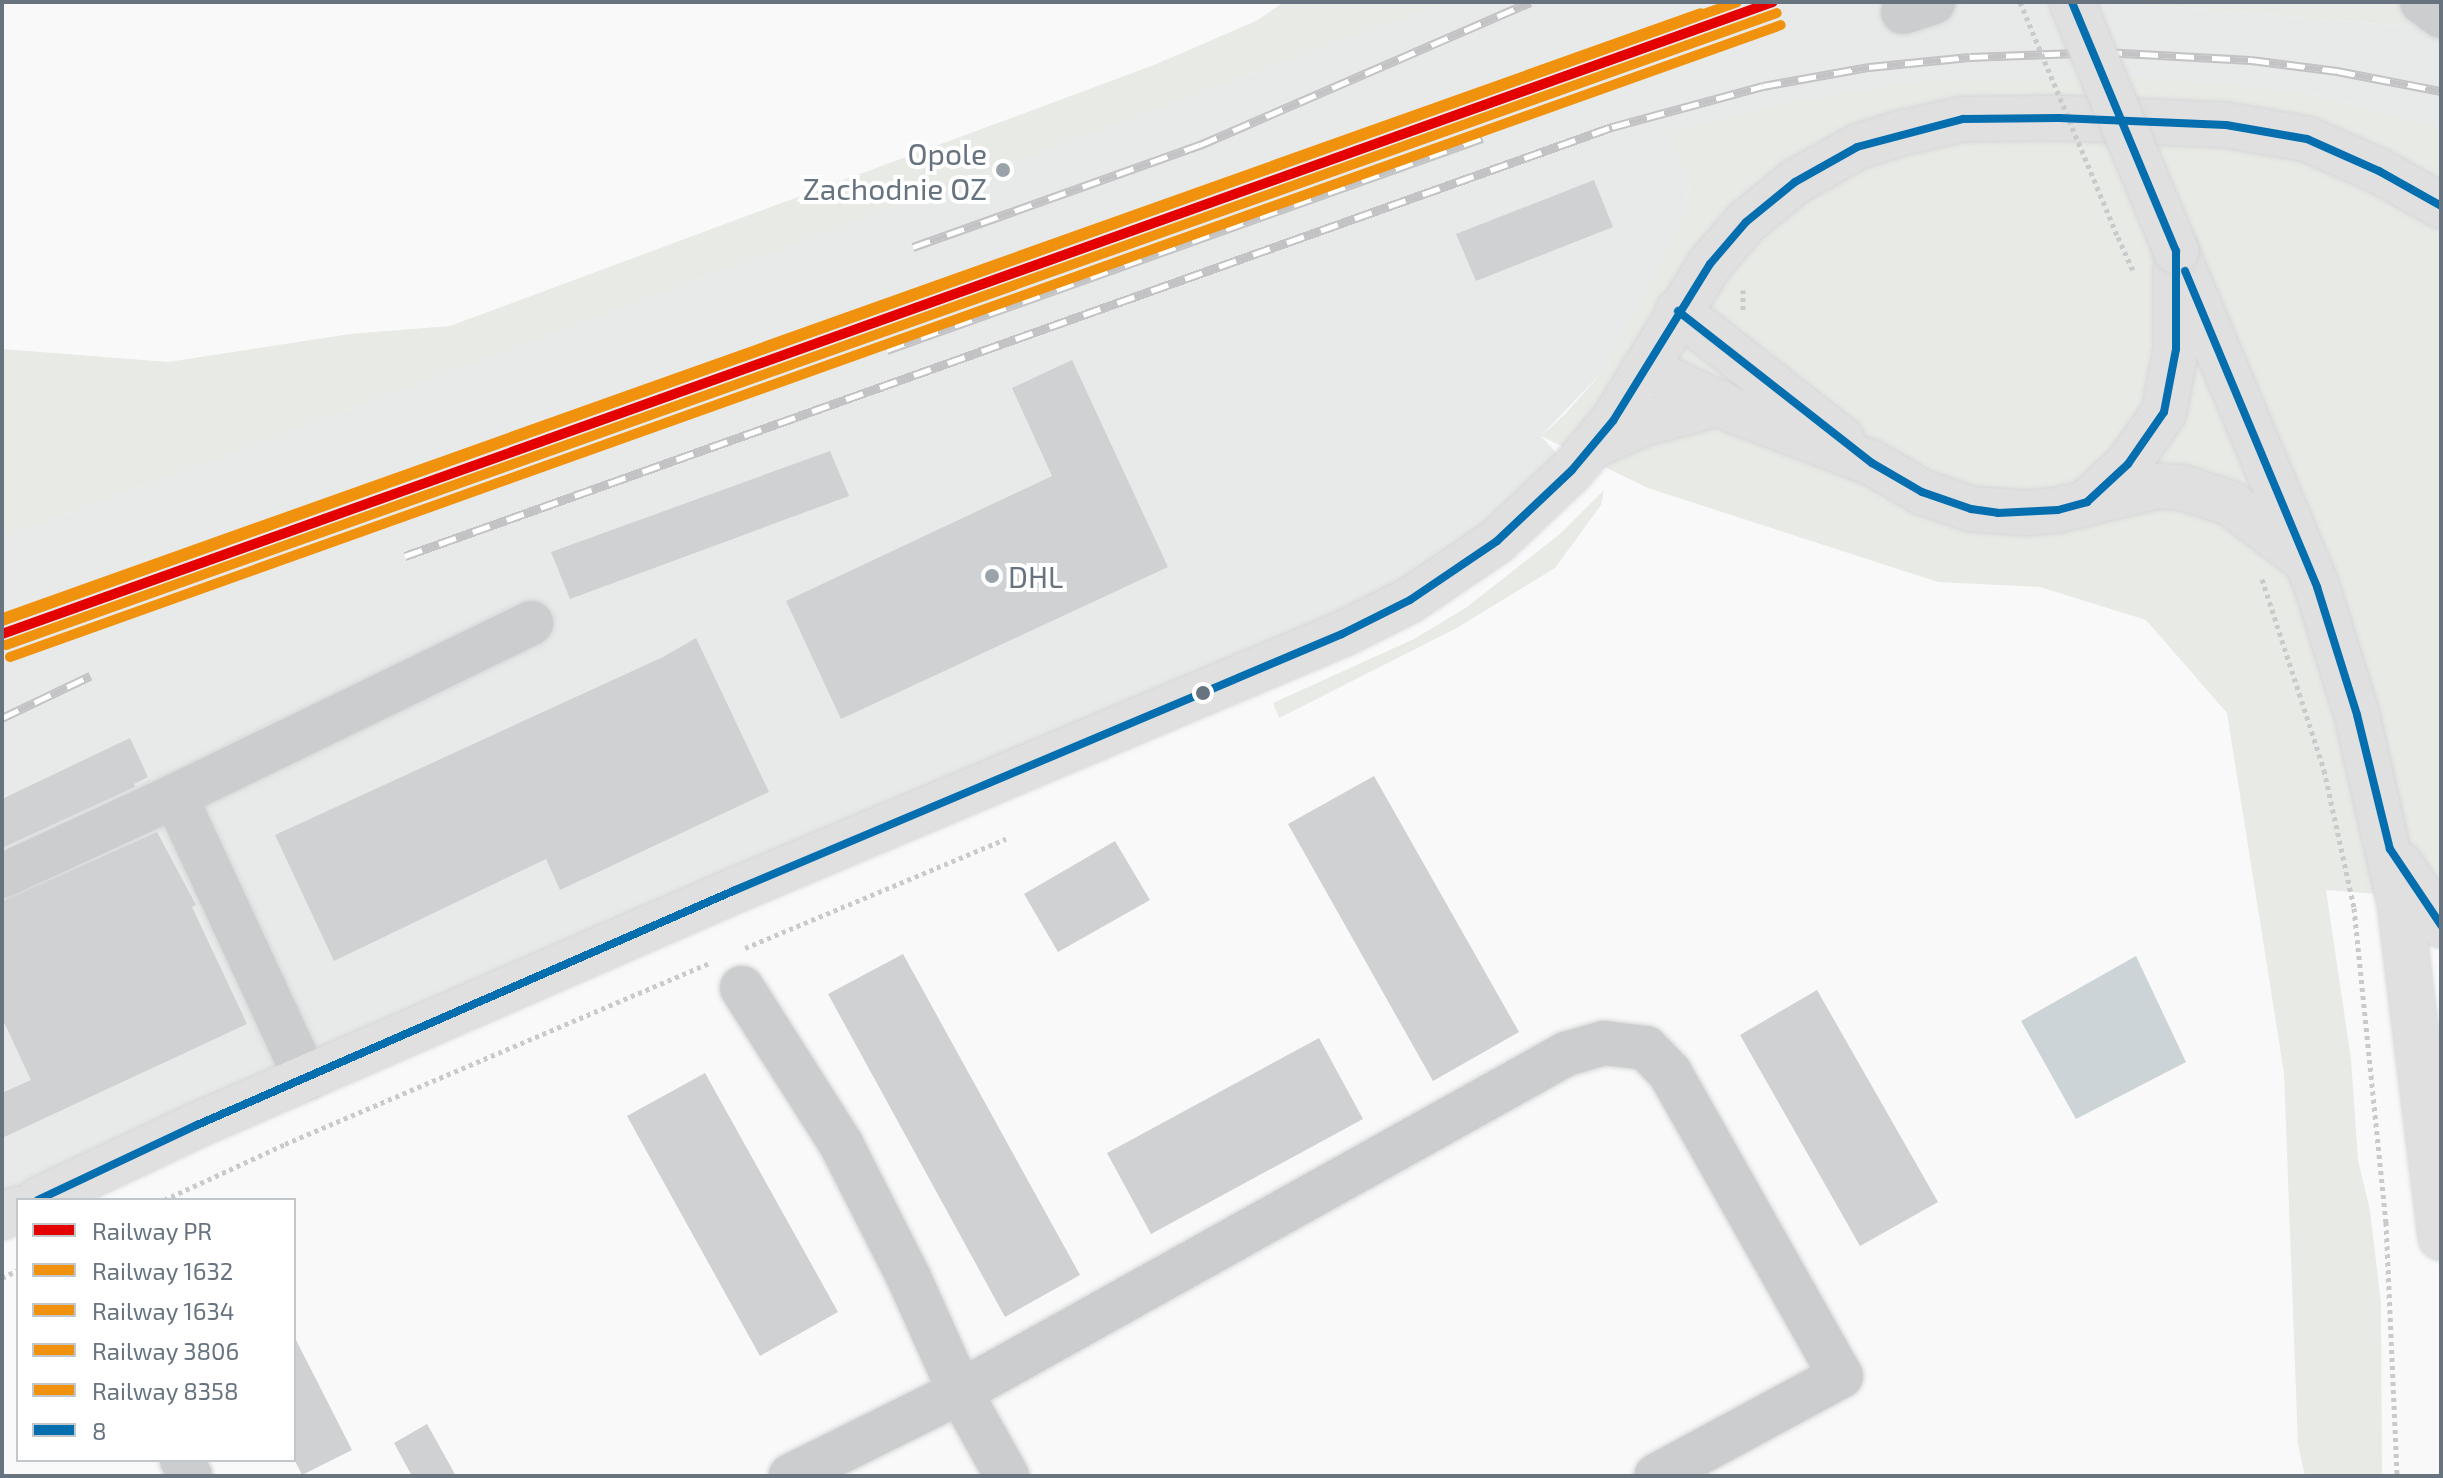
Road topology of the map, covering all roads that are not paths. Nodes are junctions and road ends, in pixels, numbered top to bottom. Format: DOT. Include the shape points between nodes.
graph roads {
  1 [pos="2072,2"];
  2 [pos="2422,2"];
  3 [pos="2441,16"];
  4 [pos="2441,206"];
  5 [pos="2176,251"];
  6 [pos="1678,311"];
  7 [pos="1645,368"];
  8 [pos="1720,403"];
  9 [pos="1592,446"];
  10 [pos="1872,463"];
  11 [pos="2087,502"];
  12 [pos="2306,561"];
  13 [pos="531,623"];
  14 [pos="175,796"];
  15 [pos="2390,849"];
  16 [pos="2,876"];
  17 [pos="2441,925"];
  18 [pos="735,965"];
  19 [pos="2423,1076"];
  20 [pos="306,1078"];
  21 [pos="2441,1124"];
  22 [pos="42,1198"];
  23 [pos="2441,1237"];
  24 [pos="960,1392"];
  25 [pos="791,1476"];
  26 [pos="1007,1476"];
  27 [pos="1656,1476"];
  1 -- 5 [label="main road, bridge"];
  2 -- 3 [label="street"];
  4 -- 6 [label="main road" via="2343,153 2266,130 2171,121 1963,119 1857,147 1795,182 1746,222"];
  5 -- 11 [label="main road" via="2176,349 2164,412 2128,464"];
  5 -- 12 [label="main road"];
  6 -- 7 [label="main road"];
  6 -- 10 [label="main road"];
  7 -- 8 [label="main road"];
  7 -- 9 [label="main road"];
  8 -- 9 [label="main road" via="1642,424"];
  8 -- 10 [label="main road"];
  9 -- 20 [label="main road" via="1497,541 1377,618"];
  10 -- 11 [label="main road" via="1922,492 1971,509 2029,513"];
  11 -- 12 [label="main road" via="2158,486 2207,493 2240,510"];
  12 -- 15 [label="main road" via="2357,715"];
  13 -- 14 [label="street"];
  14 -- 16 [label="street"];
  14 -- 20 [label="street"];
  15 -- 17 [label="main road"];
  15 -- 19 [label="main road"];
  18 -- 24 [label="street" via="841,1144"];
  19 -- 21 [label="main road"];
  19 -- 23 [label="main road"];
  20 -- 22 [label="main road"];
  24 -- 25 [label="street"];
  24 -- 26 [label="street"];
  24 -- 27 [label="street" via="1566,1054 1604,1043 1646,1048 1670,1073 1841,1376"];
}
